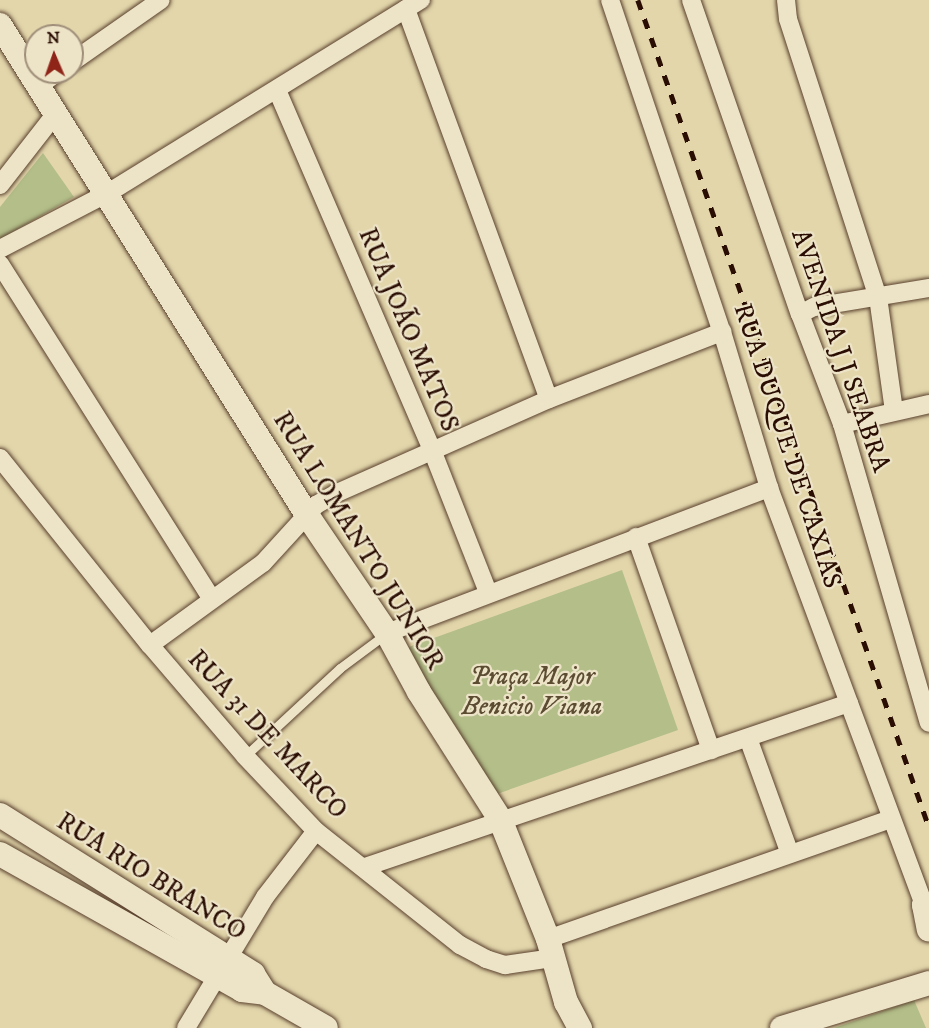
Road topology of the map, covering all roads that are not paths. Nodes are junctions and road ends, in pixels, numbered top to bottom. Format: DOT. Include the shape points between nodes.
graph roads {
  1 [pos="161,0"];
  2 [pos="610,0"];
  3 [pos="691,0"];
  4 [pos="786,0"];
  5 [pos="414,4"];
  6 [pos="0,25"];
  7 [pos="24,51"];
  8 [pos="84,54"];
  9 [pos="50,84"];
  10 [pos="277,90"];
  11 [pos="56,113"];
  12 [pos="0,185"];
  13 [pos="108,193"];
  14 [pos="0,249"];
  15 [pos="0,264"];
  16 [pos="929,288"];
  17 [pos="878,297"];
  18 [pos="800,314"];
  19 [pos="722,332"];
  20 [pos="549,399"];
  21 [pos="929,404"];
  22 [pos="894,411"];
  23 [pos="842,424"];
  24 [pos="432,450"];
  25 [pos="0,458"];
  26 [pos="768,488"];
  27 [pos="307,515"];
  28 [pos="636,537"];
  29 [pos="488,592"];
  30 [pos="211,598"];
  31 [pos="387,633"];
  32 [pos="150,645"];
  33 [pos="849,703"];
  34 [pos="928,720"];
  35 [pos="748,738"];
  36 [pos="711,750"];
  37 [pos="245,756"];
  38 [pos="0,815"];
  39 [pos="500,819"];
  40 [pos="891,819"];
  41 [pos="316,831"];
  42 [pos="0,854"];
  43 [pos="790,854"];
  44 [pos="365,867"];
  45 [pos="926,905"];
  46 [pos="929,930"];
  47 [pos="550,949"];
  48 [pos="222,967"];
  49 [pos="929,983"];
  50 [pos="186,1028"];
  51 [pos="326,1028"];
  52 [pos="580,1028"];
  53 [pos="782,1028"];
  1 -- 8 [label="street"];
  2 -- 19 [label="street, RUA DUQUE DE CAXIAS"];
  3 -- 18 [label="street, AVENIDA J J SEABRA"];
  4 -- 17 [label="street" via="788,19"];
  5 -- 10 [label="street"];
  5 -- 20 [label="street"];
  6 -- 7 [label="street"];
  9 -- 11 [label="street, RUA LOMANTO JUNIOR"];
  10 -- 13 [label="street"];
  10 -- 24 [label="street, RUA JOÃO MATOS"];
  11 -- 12 [label="street"];
  11 -- 13 [label="street, RUA LOMANTO JUNIOR"];
  13 -- 14 [label="street"];
  13 -- 27 [label="street, RUA LOMANTO JUNIOR"];
  15 -- 30 [label="street"];
  16 -- 17 [label="street"];
  17 -- 18 [label="street" via="814,307"];
  17 -- 22 [label="street"];
  18 -- 23 [label="street, AVENIDA J J SEABRA"];
  19 -- 20 [label="street"];
  19 -- 26 [label="street, RUA DUQUE DE CAXIAS"];
  20 -- 24 [label="street"];
  21 -- 22 [label="street"];
  22 -- 23 [label="street"];
  23 -- 34 [label="street, AVENIDA J J SEABRA"];
  24 -- 27 [label="street" via="337,493"];
  24 -- 29 [label="street, RUA JOÃO MATOS"];
  25 -- 32 [label="street, RUA 31 DE MARCO"];
  26 -- 28 [label="street"];
  26 -- 33 [label="street, RUA DUQUE DE CAXIAS"];
  27 -- 30 [label="street" via="263,562"];
  27 -- 31 [label="street, RUA LOMANTO JUNIOR"];
  28 -- 29 [label="street"];
  28 -- 36 [label="street"];
  29 -- 31 [label="street"];
  30 -- 32 [label="street"];
  31 -- 37 [label="lane" via="340,668"];
  31 -- 39 [label="street, RUA LOMANTO JUNIOR" via="419,692"];
  32 -- 37 [label="street, RUA 31 DE MARCO"];
  33 -- 35 [label="street"];
  33 -- 40 [label="street, RUA DUQUE DE CAXIAS"];
  35 -- 36 [label="street"];
  35 -- 43 [label="street"];
  36 -- 39 [label="street"];
  37 -- 41 [label="street, RUA 31 DE MARCO"];
  38 -- 48 [label="street, RUA RIO BRANCO"];
  39 -- 44 [label="street"];
  39 -- 47 [label="street, RUA LOMANTO JUNIOR"];
  40 -- 43 [label="street, RUA 31 DE MARCO"];
  40 -- 45 [label="street, RUA DUQUE DE CAXIAS"];
  41 -- 44 [label="street, RUA 31 DE MARCO"];
  41 -- 48 [label="street" via="265,897"];
  42 -- 48 [label="street, RUA RIO BRANCO"];
  43 -- 47 [label="street, RUA 31 DE MARCO"];
  44 -- 47 [label="street, RUA 31 DE MARCO" via="452,939 486,959 505,965"];
  45 -- 46 [label="street"];
  47 -- 52 [label="street, RUA LOMANTO JUNIOR" via="566,1002"];
  48 -- 50 [label="street"];
  48 -- 51 [label="street, RUA RIO BRANCO" via="253,974 265,993"];
  49 -- 53 [label="street"];
}
